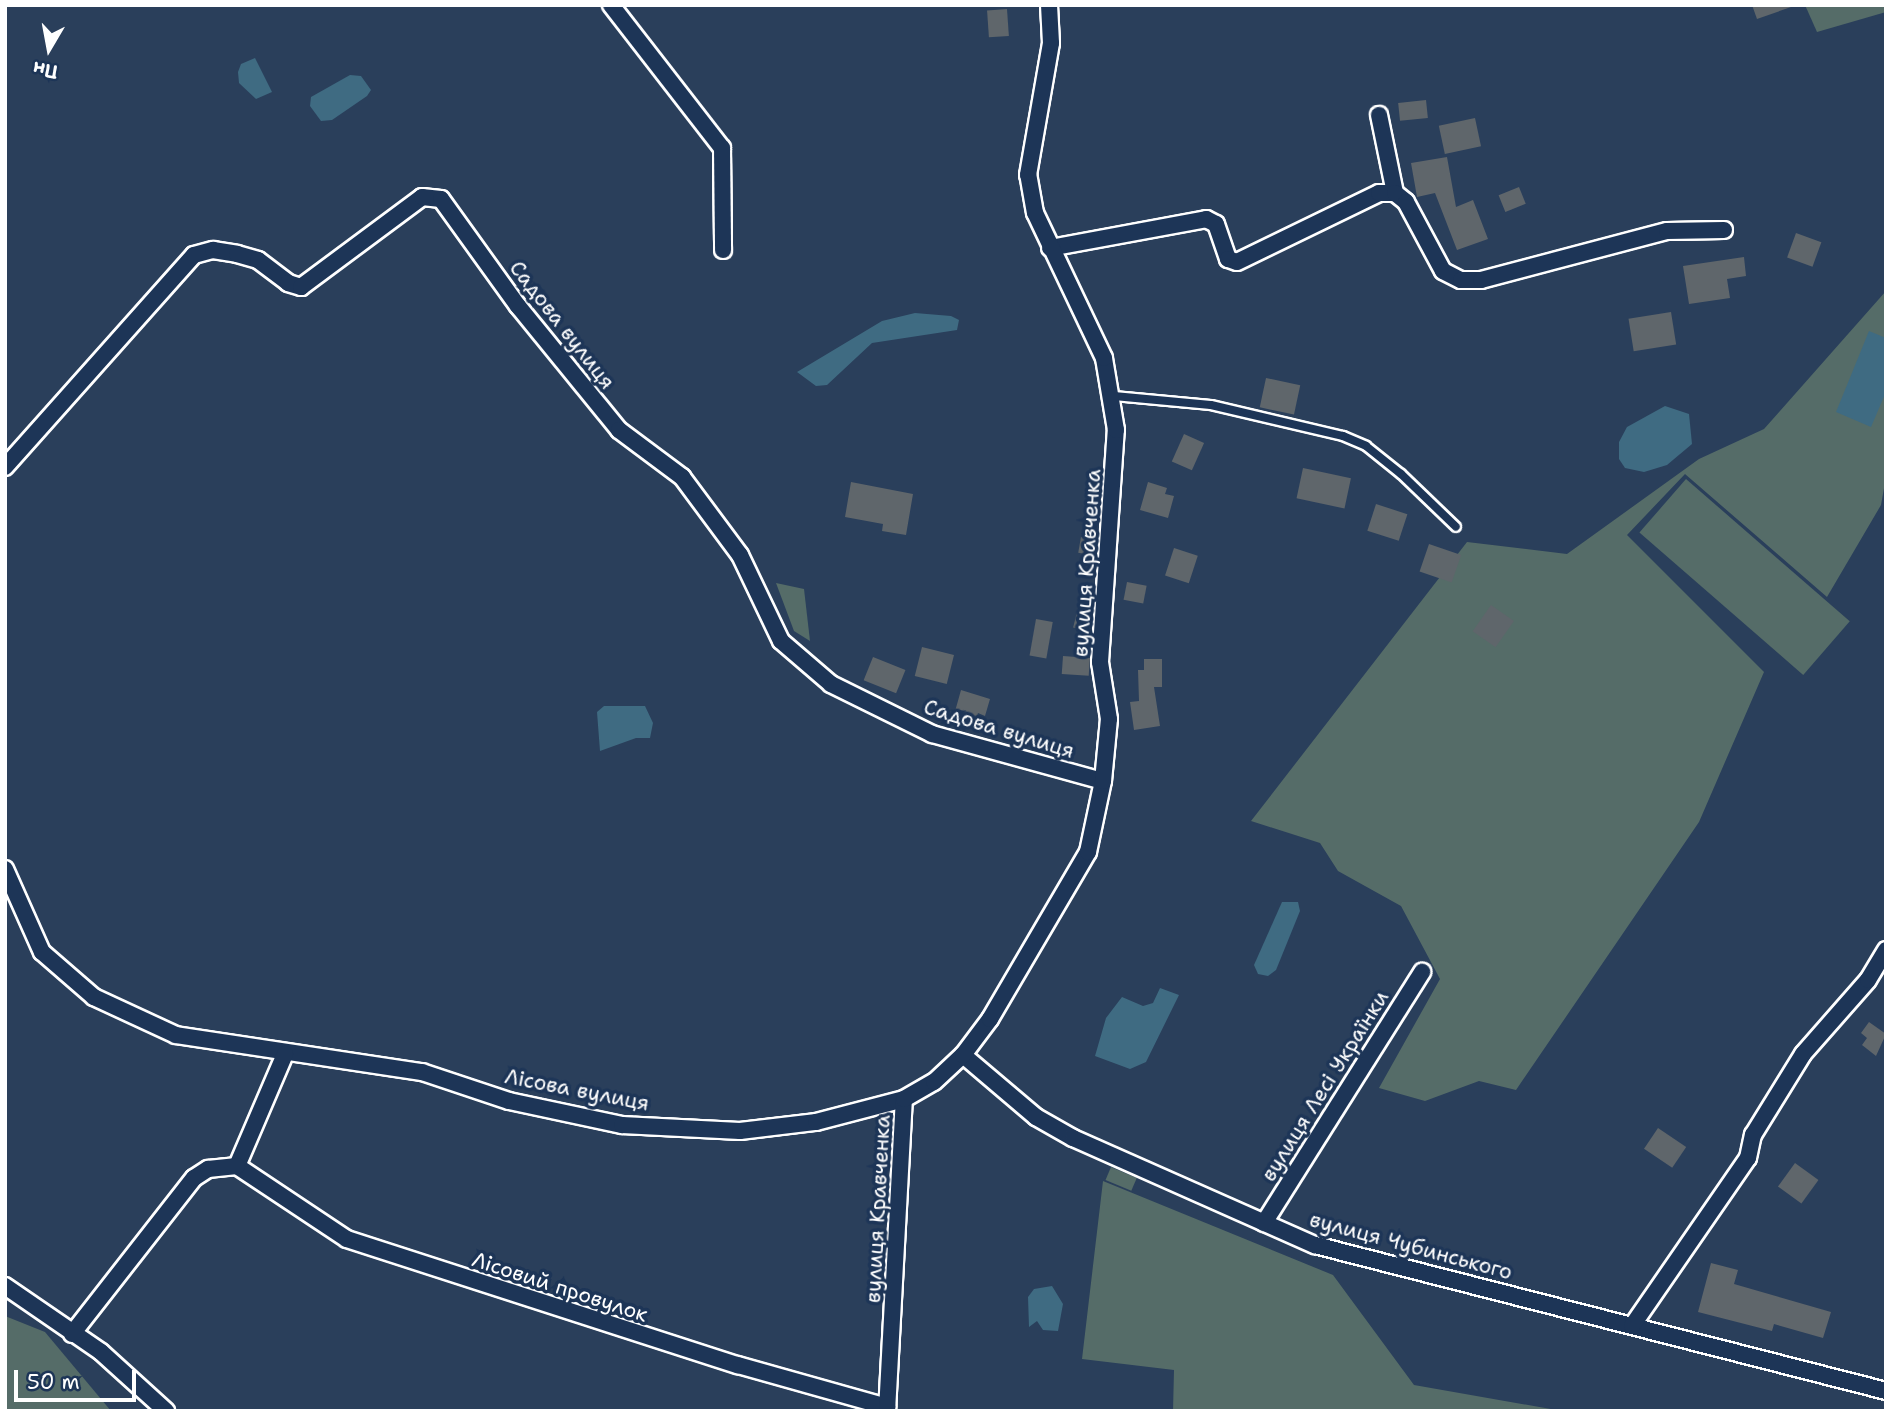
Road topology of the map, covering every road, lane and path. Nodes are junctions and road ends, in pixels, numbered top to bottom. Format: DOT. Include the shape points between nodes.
graph roads {
  1 [pos="611,5"];
  2 [pos="1049,5"];
  3 [pos="1379,115"];
  4 [pos="1395,193"];
  5 [pos="1724,230"];
  6 [pos="1050,248"];
  7 [pos="723,250"];
  8 [pos="1114,396"];
  9 [pos="5,467"];
  10 [pos="1456,527"];
  11 [pos="1103,781"];
  12 [pos="5,869"];
  13 [pos="1886,950"];
  14 [pos="1422,972"];
  15 [pos="285,1054"];
  16 [pos="963,1055"];
  17 [pos="904,1099"];
  18 [pos="237,1166"];
  19 [pos="1264,1223"];
  20 [pos="5,1286"];
  21 [pos="1632,1326"];
  22 [pos="72,1334"];
  23 [pos="1886,1391"];
  24 [pos="887,1409"];
  25 [pos="166,1411"];
  1 -- 7 [label="street" via="722,148"];
  2 -- 6 [label="street, вулиця Кравченка" via="1051,43 1028,174 1035,213"];
  3 -- 4 [label="street"];
  4 -- 5 [label="street" via="1406,202 1443,271 1461,280 1480,280 1667,231"];
  4 -- 6 [label="street" via="1379,193 1237,262 1228,260 1216,224 1206,219"];
  6 -- 8 [label="street, вулиця Кравченка" via="1104,358"];
  8 -- 10 [label="lane" via="1211,405 1343,436 1366,446 1401,474"];
  8 -- 11 [label="street, вулиця Кравченка" via="1115,475 1100,662 1109,719"];
  9 -- 11 [label="street, Садова вулиця" via="194,255 213,250 258,260 288,283 301,287 422,197 441,199 518,306 619,430 682,477 740,555 780,641 831,684 932,734"];
  11 -- 16 [label="street, вулиця Кравченка" via="1088,852 1044,933"];
  12 -- 15 [label="street, Лісова вулиця" via="42,952 94,997 176,1035"];
  13 -- 21 [label="street" via="1868,980 1803,1054 1753,1135 1748,1158"];
  14 -- 19 [label="street, вулиця Лесі Українки"];
  15 -- 17 [label="street, Лісова вулиця" via="422,1072 509,1101 622,1125 740,1131 816,1122"];
  15 -- 18 [label="street"];
  16 -- 17 [label="street, вулиця Кравченка" via="934,1082"];
  16 -- 19 [label="street, вулиця Чубинського" via="1054,1127"];
  17 -- 24 [label="street, вулиця Кравченка"];
  18 -- 22 [label="street" via="208,1169 194,1178"];
  18 -- 24 [label="street, Лісовий провулок" via="316,1222 365,1246"];
  19 -- 21 [label="street, вулиця Чубинського" via="1315,1245"];
  20 -- 22 [label="street"];
  21 -- 23 [label="street, вулиця Чубинського"];
  22 -- 25 [label="street" via="101,1352"];
}
